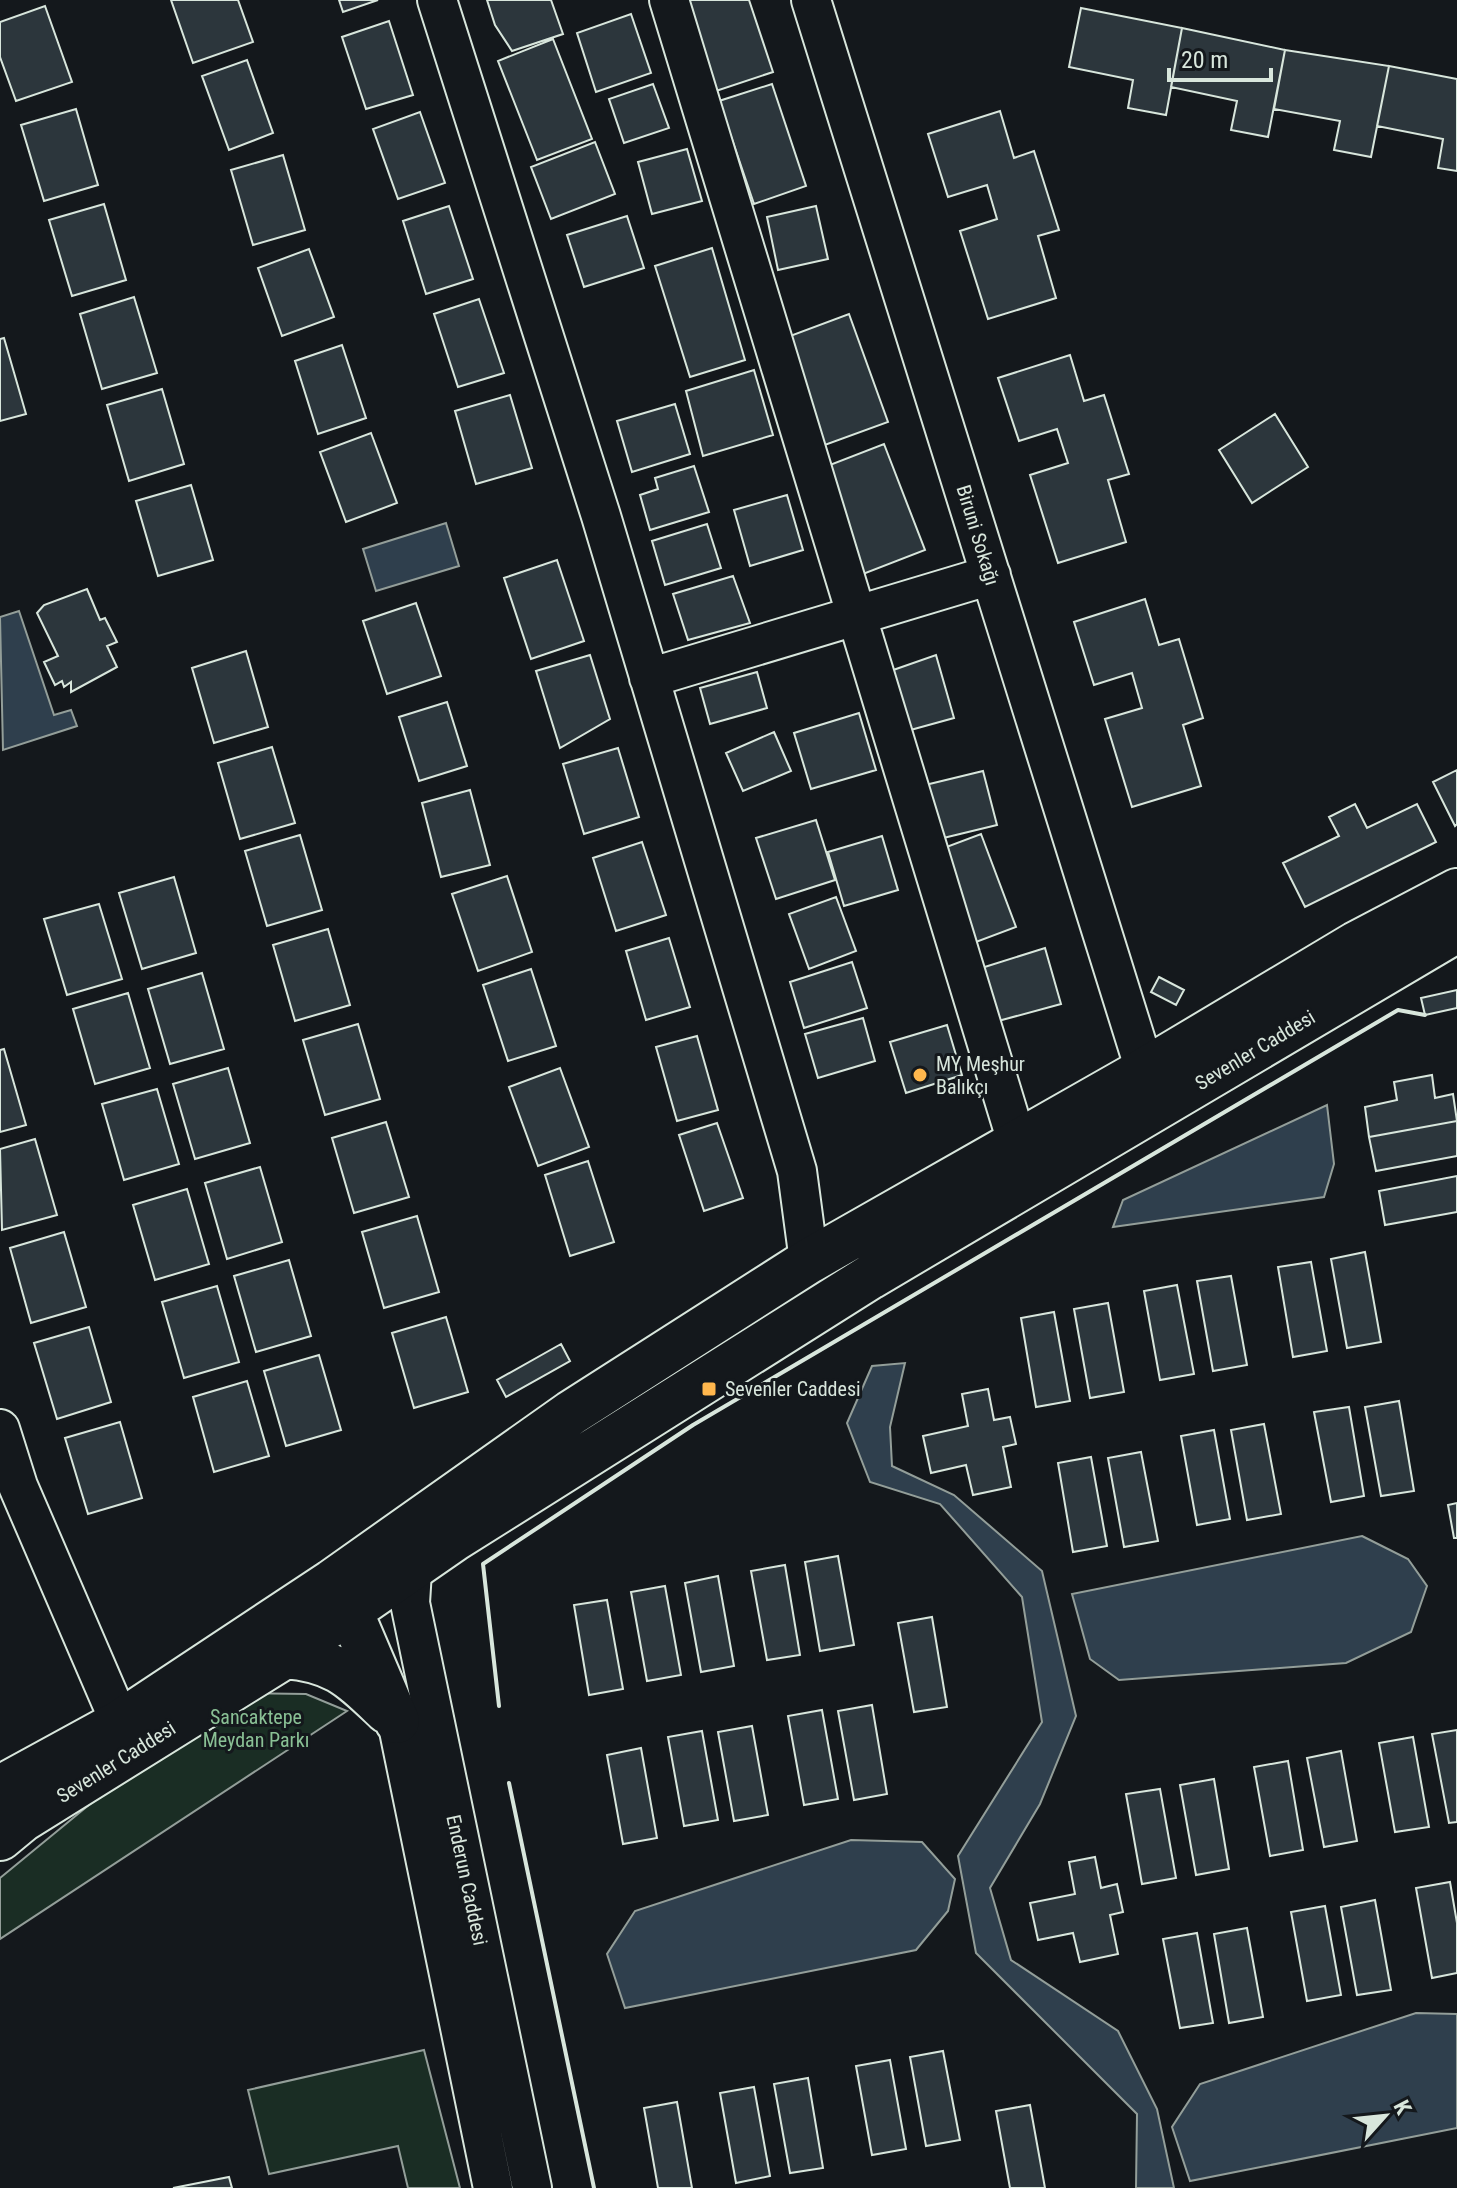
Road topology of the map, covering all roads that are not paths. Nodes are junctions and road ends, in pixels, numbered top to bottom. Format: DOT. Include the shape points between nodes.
graph roads {
  1 [pos="437,0"];
  2 [pos="669,0"];
  3 [pos="811,0"];
  4 [pos="991,575"];
  5 [pos="857,616"];
  6 [pos="649,678"];
  7 [pos="1457,891"];
  8 [pos="1457,930"];
  9 [pos="1145,1070"];
  10 [pos="1017,1142"];
  11 [pos="809,1261"];
  12 [pos="0,1429"];
  13 [pos="412,1571"];
  14 [pos="341,1597"];
  15 [pos="285,1656"];
  16 [pos="397,1721"];
  17 [pos="126,1738"];
  18 [pos="0,1788"];
  19 [pos="0,1838"];
  20 [pos="493,2188"];
  21 [pos="532,2188"];
  1 -- 6 [label="street"];
  2 -- 5 [label="street"];
  3 -- 4 [label="street, Biruni Sokağı"];
  4 -- 5 [label="street"];
  4 -- 9 [label="street, Biruni Sokağı"];
  5 -- 6 [label="street"];
  5 -- 10 [label="street"];
  6 -- 11 [label="street" via="797,1171"];
  7 -- 9 [label="main road, Sevenler Caddesi" via="1356,944"];
  8 -- 13 [label="main road, Sevenler Caddesi" via="870,1277 592,1450"];
  9 -- 10 [label="main road, Sevenler Caddesi"];
  10 -- 11 [label="main road, Sevenler Caddesi"];
  11 -- 14 [label="main road, Sevenler Caddesi" via="571,1413"];
  12 -- 17 [label="street" via="18,1486"];
  13 -- 14 [label="main road, Sevenler Caddesi"];
  13 -- 21 [label="street, Enderun Caddesi" via="410,1603"];
  14 -- 15 [label="main road, Sevenler Caddesi"];
  14 -- 16 [label="main road"];
  14 -- 17 [label="main road, Sevenler Caddesi"];
  15 -- 16 [label="main road" via="332,1666"];
  15 -- 17 [label="main road, Sevenler Caddesi"];
  16 -- 20 [label="street, Enderun Caddesi"];
  17 -- 18 [label="main road, Sevenler Caddesi"];
  17 -- 19 [label="main road, Sevenler Caddesi"];
}
